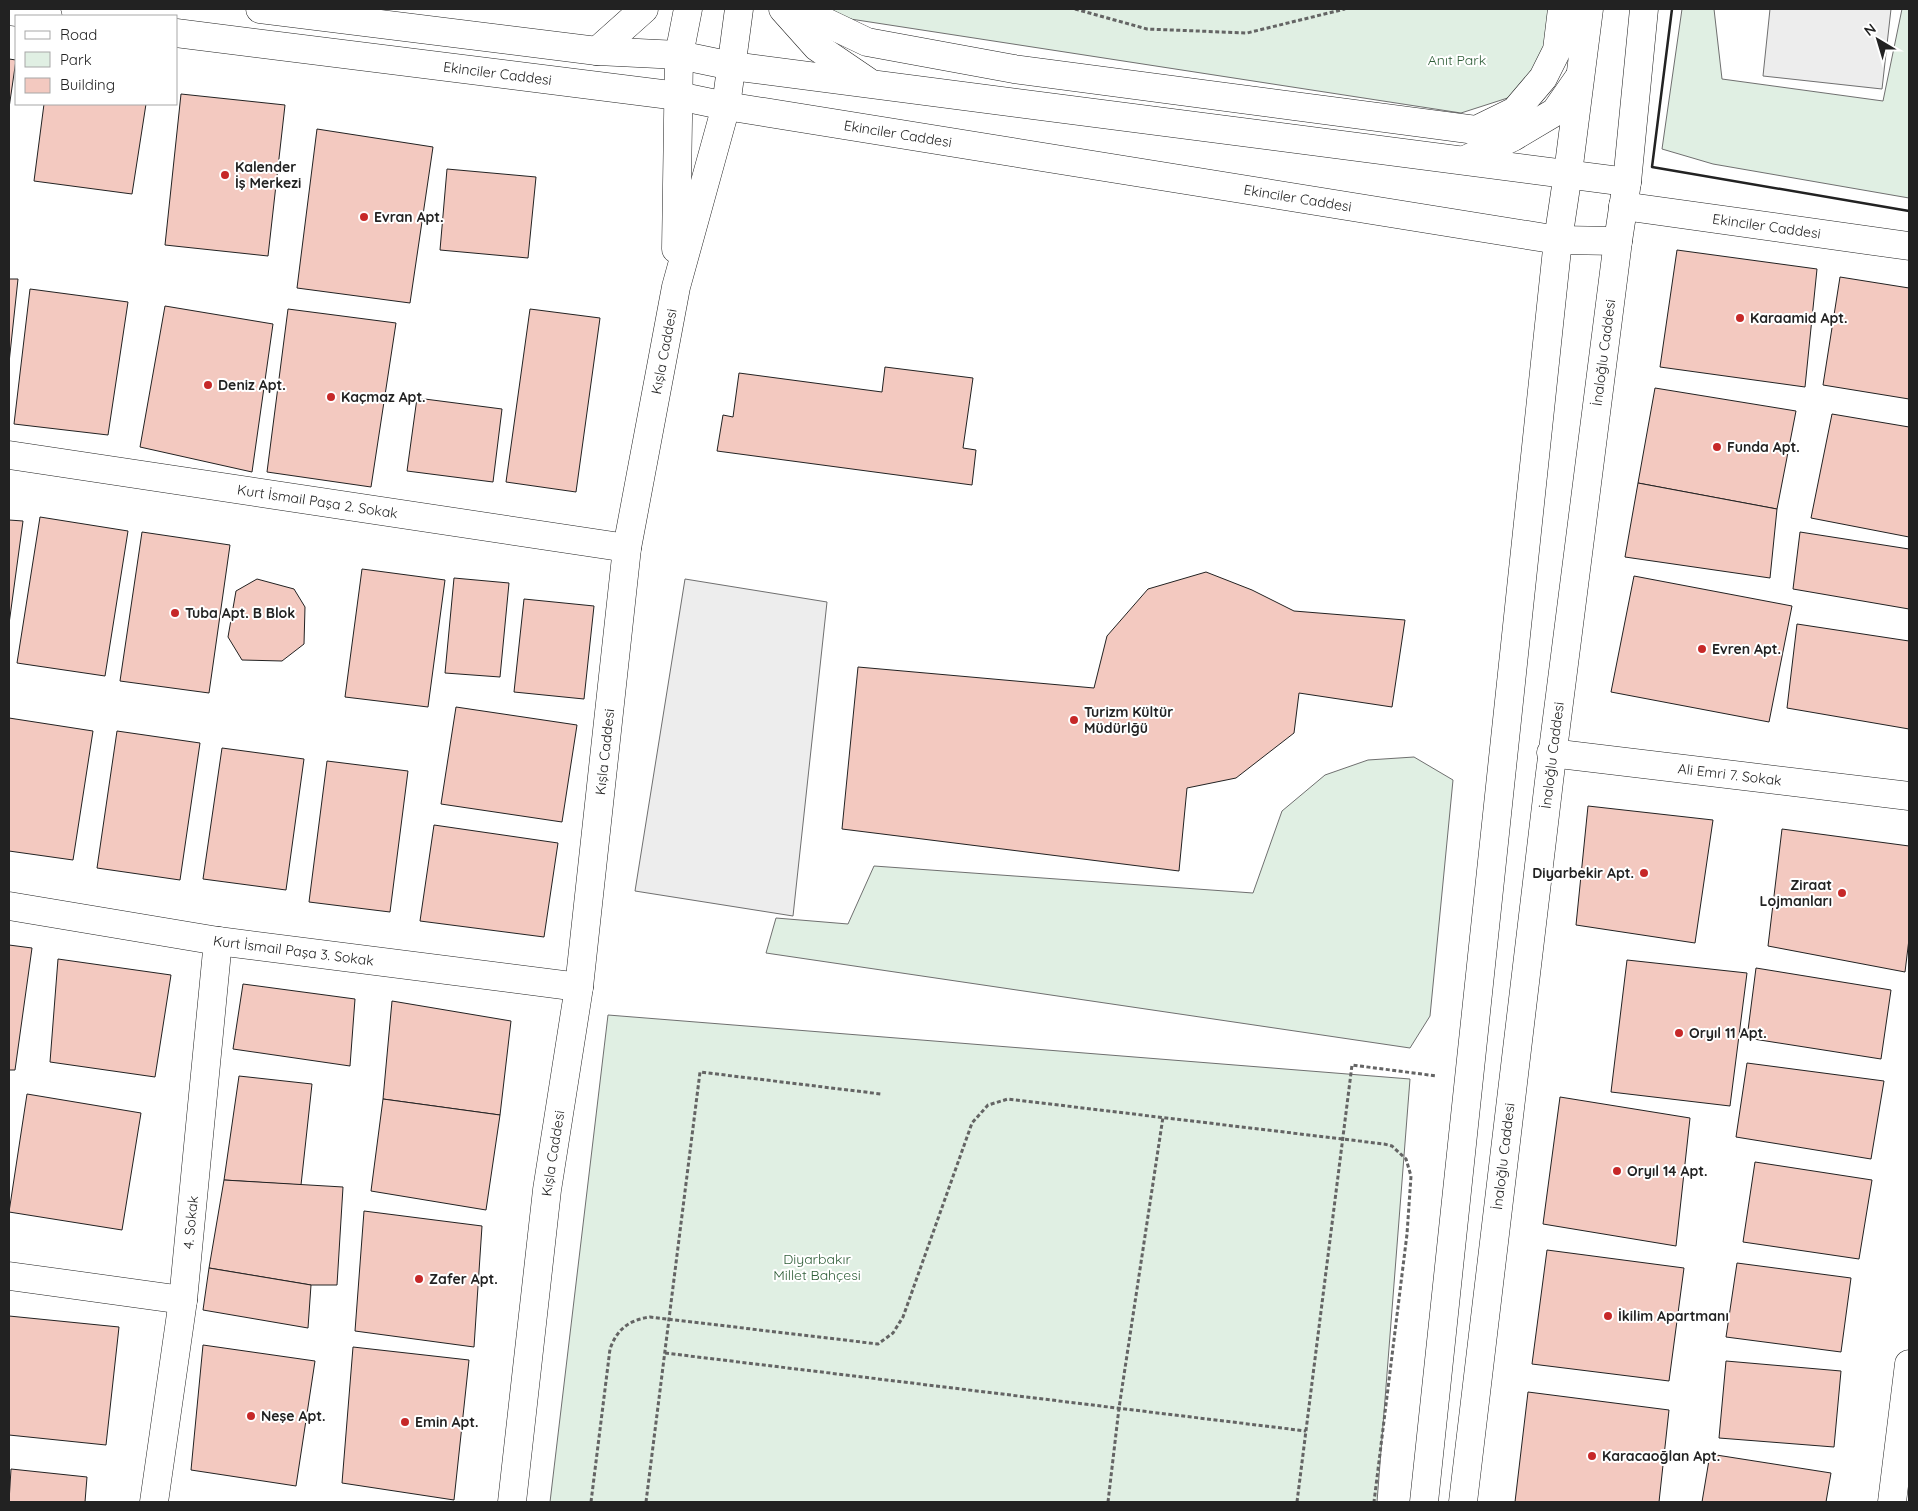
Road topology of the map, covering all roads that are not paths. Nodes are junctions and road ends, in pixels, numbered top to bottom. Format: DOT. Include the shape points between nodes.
graph roads {
  1 [pos="260,9"];
  2 [pos="644,9"];
  3 [pos="688,9"];
  4 [pos="739,9"];
  5 [pos="783,9"];
  6 [pos="812,9"];
  7 [pos="1562,9"];
  8 [pos="1589,9"];
  9 [pos="1644,9"];
  10 [pos="9,11"];
  11 [pos="40,15"];
  12 [pos="178,33"];
  13 [pos="597,51"];
  14 [pos="679,54"];
  15 [pos="732,66"];
  16 [pos="1580,76"];
  17 [pos="870,84"];
  18 [pos="678,96"];
  19 [pos="726,106"];
  20 [pos="1465,160"];
  21 [pos="1568,173"];
  22 [pos="1625,194"];
  23 [pos="1558,240"];
  24 [pos="1618,241"];
  25 [pos="1909,246"];
  26 [pos="676,287"];
  27 [pos="9,455"];
  28 [pos="627,548"];
  29 [pos="1551,753"];
  30 [pos="1909,796"];
  31 [pos="9,906"];
  32 [pos="218,941"];
  33 [pos="579,987"];
  34 [pos="9,1276"];
  35 [pos="183,1300"];
  36 [pos="1909,1364"];
  37 [pos="154,1502"];
  38 [pos="512,1502"];
  39 [pos="1424,1502"];
  40 [pos="1463,1502"];
  41 [pos="1892,1502"];
  1 -- 13 [label="main road, Ekinciler Caddesi"];
  2 -- 13 [label="main road"];
  3 -- 14 [label="main road"];
  4 -- 15 [label="main road, Kışla Caddesi"];
  5 -- 17 [label="main road" via="817,47"];
  6 -- 7 [label="main road" via="822,20 867,42 1014,68 1476,130 1515,111 1543,78 1557,50"];
  8 -- 16 [label="main road"];
  9 -- 22 [label="main road, İnaloğlu Caddesi"];
  10 -- 11 [label="main road"];
  12 -- 18 [label="main road, Ekinciler Caddesi"];
  13 -- 14 [label="main road, Ekinciler Caddesi"];
  14 -- 15 [label="main road, Ekinciler Caddesi"];
  14 -- 18 [label="main road"];
  15 -- 17 [label="main road, Ekinciler Caddesi"];
  15 -- 19 [label="main road, Kışla Caddesi"];
  16 -- 20 [label="main road" via="1555,112"];
  16 -- 21 [label="main road"];
  17 -- 20 [label="main road, Ekinciler Caddesi"];
  18 -- 19 [label="main road, Ekinciler Caddesi"];
  18 -- 26 [label="main road"];
  19 -- 23 [label="main road, Ekinciler Caddesi"];
  19 -- 26 [label="main road, Kışla Caddesi"];
  20 -- 21 [label="main road, Ekinciler Caddesi"];
  21 -- 22 [label="main road, Ekinciler Caddesi"];
  21 -- 23 [label="main road"];
  22 -- 24 [label="main road, İnaloğlu Caddesi"];
  22 -- 25 [label="main road, Ekinciler Caddesi"];
  23 -- 24 [label="main road, Ekinciler Caddesi"];
  23 -- 39 [label="main road"];
  24 -- 29 [label="main road, İnaloğlu Caddesi"];
  26 -- 28 [label="main road, Kışla Caddesi"];
  27 -- 28 [label="main road, Kurt İsmail Paşa 2. Sokak"];
  28 -- 33 [label="main road, Kışla Caddesi"];
  29 -- 30 [label="main road, Ali Emri 7. Sokak"];
  29 -- 40 [label="main road, İnaloğlu Caddesi"];
  31 -- 32 [label="main road, Kurt İsmail Paşa 3. Sokak"];
  32 -- 33 [label="main road, Kurt İsmail Paşa 3. Sokak"];
  32 -- 35 [label="main road, 4. Sokak"];
  33 -- 38 [label="main road, Kışla Caddesi" via="547,1190"];
  34 -- 35 [label="main road"];
  35 -- 37 [label="main road, 4. Sokak"];
  36 -- 41 [label="main road"];
}
